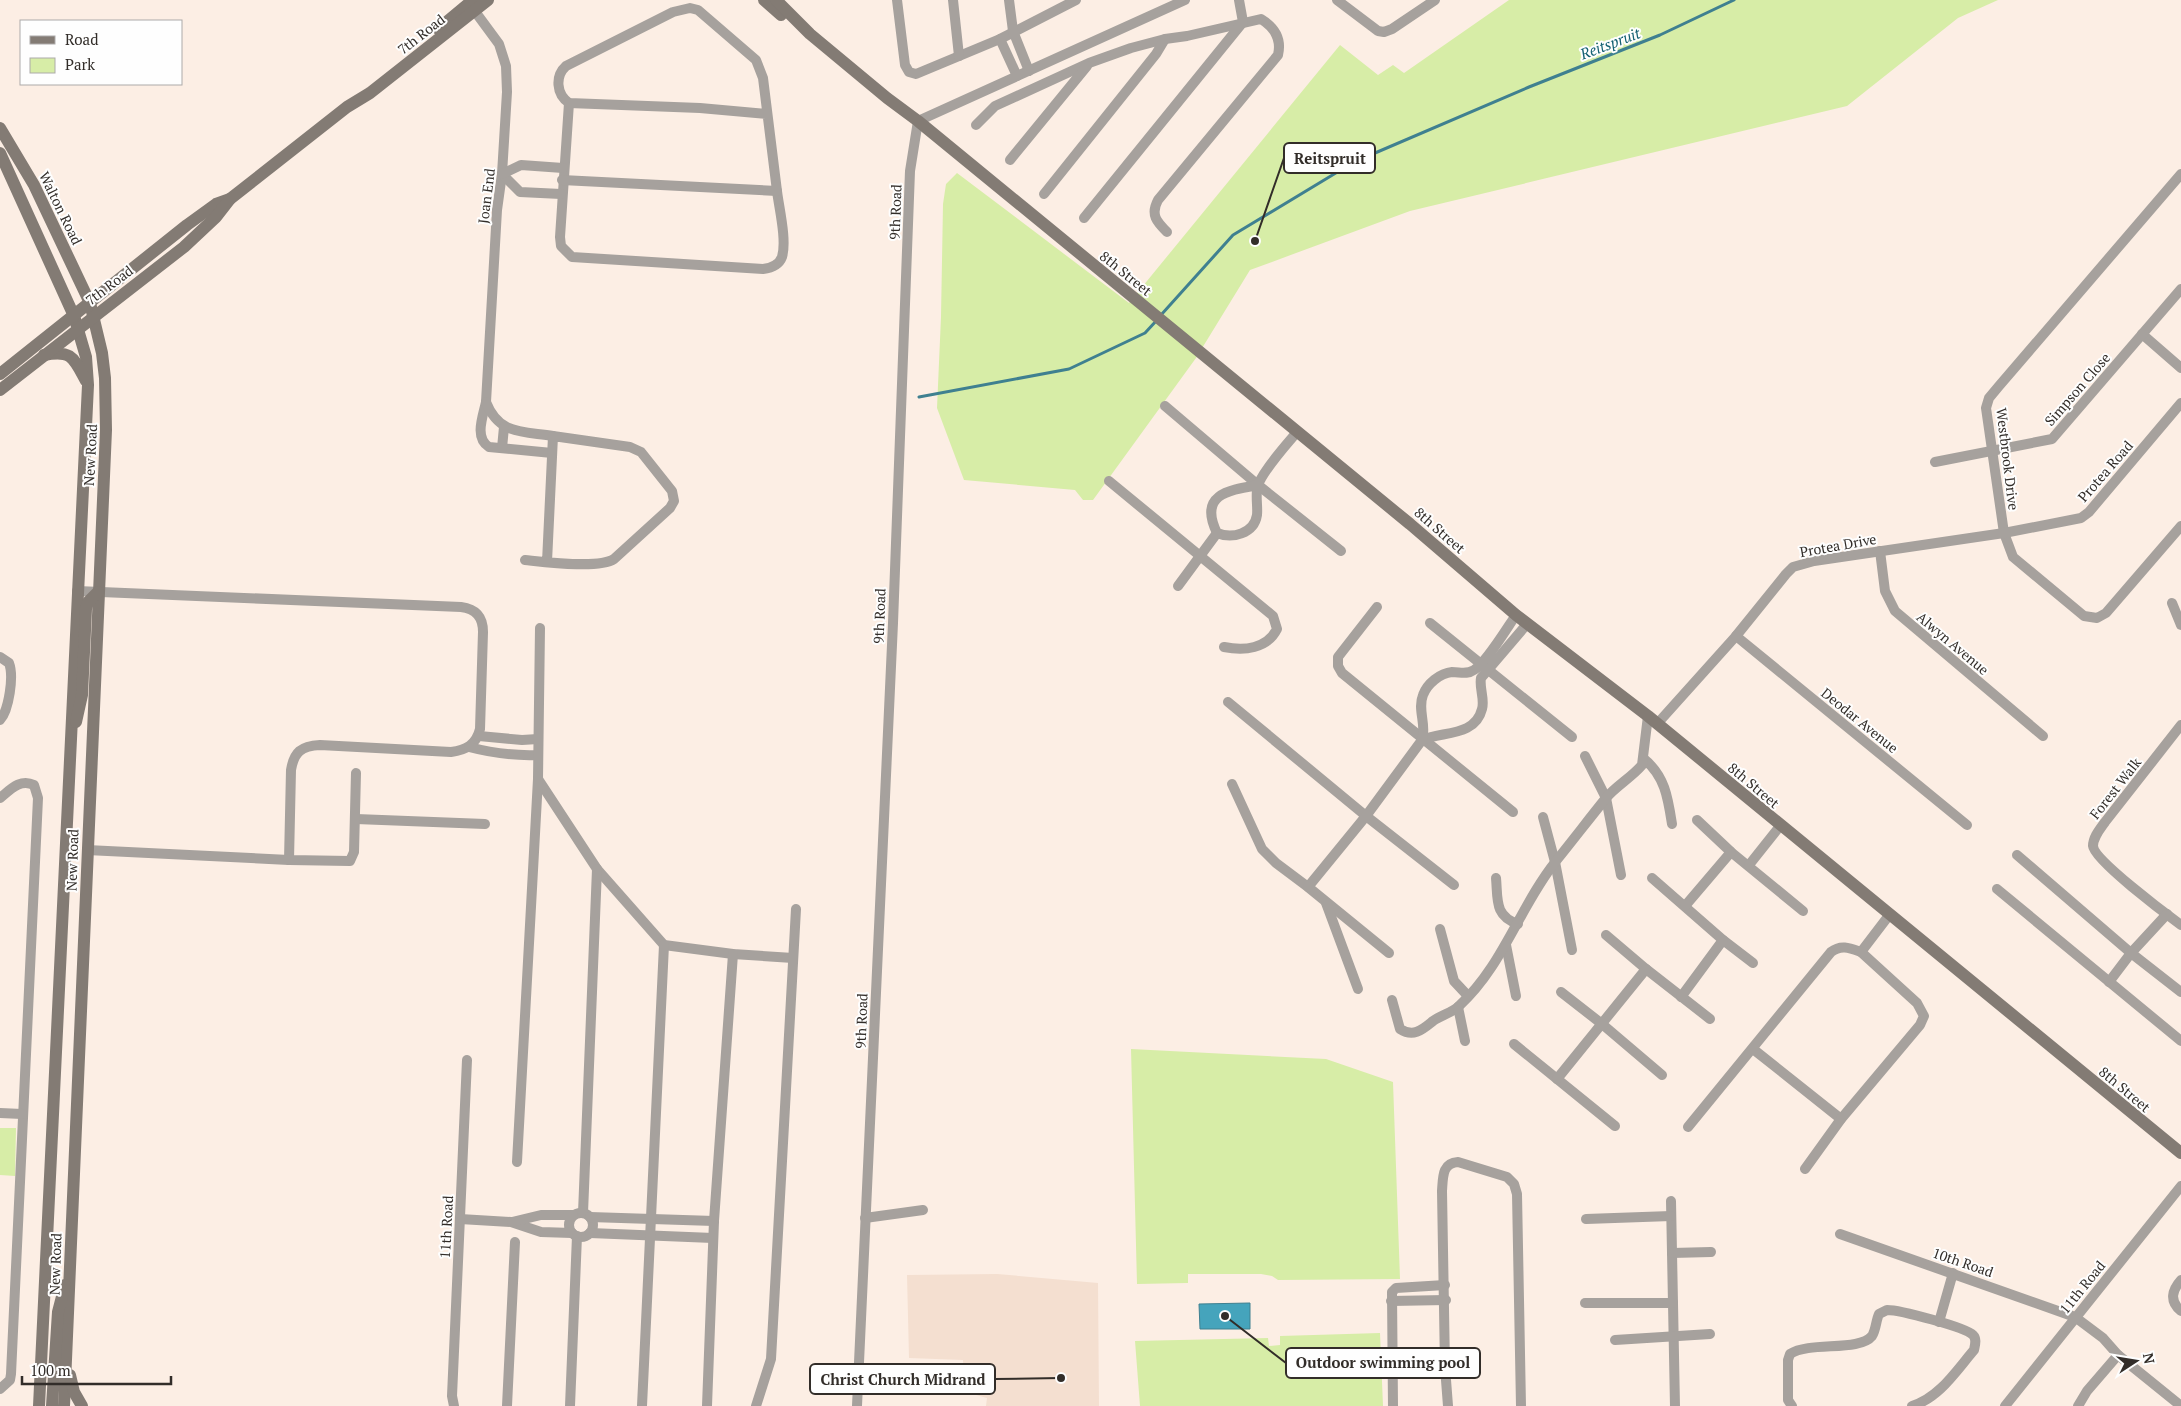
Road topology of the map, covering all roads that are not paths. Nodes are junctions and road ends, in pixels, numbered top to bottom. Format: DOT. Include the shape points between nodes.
graph roads {
  1 [pos="488,0"];
  2 [pos="764,0"];
  3 [pos="776,0"];
  4 [pos="897,0"];
  5 [pos="952,0"];
  6 [pos="1009,0"];
  7 [pos="1076,0"];
  8 [pos="1184,0"];
  9 [pos="1239,0"];
  10 [pos="1337,0"];
  11 [pos="1432,1"];
  12 [pos="472,5"];
  13 [pos="1243,22"];
  14 [pos="1013,31"];
  15 [pos="810,34"];
  16 [pos="1000,39"];
  17 [pos="1165,39"];
  18 [pos="959,56"];
  19 [pos="1089,63"];
  20 [pos="1029,71"];
  21 [pos="1017,76"];
  22 [pos="569,103"];
  23 [pos="766,114"];
  24 [pos="918,121"];
  25 [pos="976,125"];
  26 [pos="0,128"];
  27 [pos="0,153"];
  28 [pos="1010,160"];
  29 [pos="563,168"];
  30 [pos="502,174"];
  31 [pos="2181,174"];
  32 [pos="562,180"];
  33 [pos="776,191"];
  34 [pos="561,194"];
  35 [pos="1044,194"];
  36 [pos="230,199"];
  37 [pos="1084,218"];
  38 [pos="1167,232"];
  39 [pos="2181,288"];
  40 [pos="90,303"];
  41 [pos="94,316"];
  42 [pos="75,322"];
  43 [pos="2142,334"];
  44 [pos="42,356"];
  45 [pos="2181,368"];
  46 [pos="0,374"];
  47 [pos="88,385"];
  48 [pos="0,390"];
  49 [pos="486,402"];
  50 [pos="2181,403"];
  51 [pos="1165,406"];
  52 [pos="504,427"];
  53 [pos="1297,432"];
  54 [pos="553,436"];
  55 [pos="502,448"];
  56 [pos="1992,451"];
  57 [pos="552,453"];
  58 [pos="1936,462"];
  59 [pos="1110,481"];
  60 [pos="1258,485"];
  61 [pos="2181,526"];
  62 [pos="1217,533"];
  63 [pos="2004,533"];
  64 [pos="1341,551"];
  65 [pos="1880,551"];
  66 [pos="1200,557"];
  67 [pos="525,560"];
  68 [pos="547,562"];
  69 [pos="1178,586"];
  70 [pos="77,591"];
  71 [pos="98,592"];
  72 [pos="2172,603"];
  73 [pos="1377,607"];
  74 [pos="1516,616"];
  75 [pos="1430,623"];
  76 [pos="1528,624"];
  77 [pos="2181,625"];
  78 [pos="540,628"];
  79 [pos="1736,636"];
  80 [pos="1224,646"];
  81 [pos="0,657"];
  82 [pos="1483,668"];
  83 [pos="1228,702"];
  84 [pos="0,720"];
  85 [pos="1653,720"];
  86 [pos="2181,725"];
  87 [pos="479,736"];
  88 [pos="2043,736"];
  89 [pos="1572,737"];
  90 [pos="70,739"];
  91 [pos="538,740"];
  92 [pos="1422,740"];
  93 [pos="469,747"];
  94 [pos="538,755"];
  95 [pos="1585,756"];
  96 [pos="1644,759"];
  97 [pos="356,773"];
  98 [pos="538,779"];
  99 [pos="1232,784"];
  100 [pos="0,798"];
  101 [pos="1606,798"];
  102 [pos="1514,812"];
  103 [pos="1366,816"];
  104 [pos="1543,818"];
  105 [pos="356,819"];
  106 [pos="1697,820"];
  107 [pos="485,824"];
  108 [pos="1672,824"];
  109 [pos="1967,825"];
  110 [pos="1780,826"];
  111 [pos="87,850"];
  112 [pos="1731,852"];
  113 [pos="2017,855"];
  114 [pos="289,860"];
  115 [pos="1555,862"];
  116 [pos="1749,865"];
  117 [pos="597,869"];
  118 [pos="1621,875"];
  119 [pos="1496,878"];
  120 [pos="1652,878"];
  121 [pos="1454,885"];
  122 [pos="1308,886"];
  123 [pos="1997,890"];
  124 [pos="1326,902"];
  125 [pos="1685,906"];
  126 [pos="796,909"];
  127 [pos="1803,911"];
  128 [pos="1890,914"];
  129 [pos="2167,914"];
  130 [pos="1518,924"];
  131 [pos="2181,925"];
  132 [pos="1440,930"];
  133 [pos="1606,934"];
  134 [pos="1723,940"];
  135 [pos="1506,944"];
  136 [pos="664,945"];
  137 [pos="1572,950"];
  138 [pos="1860,952"];
  139 [pos="1389,953"];
  140 [pos="2131,953"];
  141 [pos="733,954"];
  142 [pos="793,958"];
  143 [pos="1753,963"];
  144 [pos="1646,969"];
  145 [pos="2109,982"];
  146 [pos="1358,989"];
  147 [pos="1560,992"];
  148 [pos="2181,992"];
  149 [pos="1468,996"];
  150 [pos="1516,996"];
  151 [pos="1682,997"];
  152 [pos="1392,1000"];
  153 [pos="1458,1007"];
  154 [pos="1710,1019"];
  155 [pos="1602,1024"];
  156 [pos="1465,1041"];
  157 [pos="2181,1041"];
  158 [pos="1514,1044"];
  159 [pos="2052,1046"];
  160 [pos="1753,1049"];
  161 [pos="467,1060"];
  162 [pos="1662,1075"];
  163 [pos="1556,1079"];
  164 [pos="0,1113"];
  165 [pos="22,1114"];
  166 [pos="1842,1119"];
  167 [pos="1615,1126"];
  168 [pos="1688,1127"];
  169 [pos="2181,1144"];
  170 [pos="2181,1153"];
  171 [pos="517,1162"];
  172 [pos="1805,1169"];
  173 [pos="2181,1186"];
  174 [pos="1671,1201"];
  175 [pos="923,1210"];
  176 [pos="582,1215"];
  177 [pos="1671,1216"];
  178 [pos="865,1218"];
  179 [pos="460,1219"];
  180 [pos="652,1219"];
  181 [pos="1586,1219"];
  182 [pos="714,1221"];
  183 [pos="511,1222"];
  184 [pos="590,1233"];
  185 [pos="1840,1234"];
  186 [pos="574,1235"];
  187 [pos="652,1236"];
  188 [pos="714,1238"];
  189 [pos="514,1242"];
  190 [pos="1712,1252"];
  191 [pos="1672,1253"];
  192 [pos="70,1273"];
  193 [pos="1953,1273"];
  194 [pos="2181,1280"];
  195 [pos="1445,1285"];
  196 [pos="1446,1300"];
  197 [pos="1391,1301"];
  198 [pos="1585,1303"];
  199 [pos="1673,1303"];
  200 [pos="2181,1311"];
  201 [pos="2075,1317"];
  202 [pos="1939,1322"];
  203 [pos="1710,1334"];
  204 [pos="1674,1336"];
  205 [pos="1615,1340"];
  206 [pos="2118,1355"];
  207 [pos="66,1360"];
  208 [pos="0,1389"];
  209 [pos="453,1401"];
  210 [pos="39,1406"];
  211 [pos="52,1406"];
  212 [pos="64,1406"];
  213 [pos="82,1406"];
  214 [pos="446,1406"];
  215 [pos="507,1406"];
  216 [pos="570,1406"];
  217 [pos="642,1406"];
  218 [pos="707,1406"];
  219 [pos="756,1406"];
  220 [pos="857,1406"];
  221 [pos="1392,1406"];
  222 [pos="1448,1406"];
  223 [pos="1521,1406"];
  224 [pos="1675,1406"];
  225 [pos="1792,1406"];
  226 [pos="1912,1406"];
  227 [pos="2005,1406"];
  228 [pos="2078,1406"];
  229 [pos="2181,1406"];
  1 -- 12 [label="main road, 7th Road"];
  2 -- 15 [label="main road, 8th Street" via="793,25"];
  3 -- 15 [label="main road, 8th Street"];
  4 -- 18 [label="street" via="902,54 909,72 918,74"];
  5 -- 18 [label="street"];
  6 -- 14 [label="street"];
  7 -- 14 [label="street"];
  8 -- 20 [label="street"];
  9 -- 13 [label="street"];
  10 -- 11 [label="street" via="1378,31 1384,32"];
  12 -- 30 [label="street, Joan End" via="499,44 506,66"];
  12 -- 36 [label="main road, 7th Road" via="370,93 347,107"];
  13 -- 17 [label="street"];
  13 -- 37 [label="street"];
  13 -- 38 [label="street" via="1260,19 1275,30 1280,47 1278,55 1158,200 1154,216"];
  14 -- 16 [label="street"];
  14 -- 20 [label="street"];
  15 -- 24 [label="main road, 8th Street"];
  16 -- 18 [label="street"];
  16 -- 21 [label="street"];
  17 -- 19 [label="street"];
  17 -- 35 [label="street"];
  19 -- 25 [label="street" via="995,106"];
  19 -- 28 [label="street"];
  20 -- 21 [label="street"];
  21 -- 24 [label="street"];
  22 -- 23 [label="street"];
  22 -- 23 [label="street" via="563,97 558,80 566,66 673,12 690,8 704,14 756,60 763,78"];
  22 -- 29 [label="street"];
  23 -- 33 [label="street"];
  24 -- 53 [label="main road, 8th Street"];
  24 -- 178 [label="street, 9th Road" via="910,171"];
  26 -- 40 [label="main road, Walton Road" via="34,185"];
  27 -- 42 [label="main road"];
  29 -- 30 [label="street" via="521,165"];
  29 -- 32 [label="street"];
  30 -- 34 [label="street" via="520,192"];
  30 -- 49 [label="street, Joan End" via="496,210"];
  31 -- 56 [label="street, Westbrook Drive" via="1989,398 1986,408"];
  32 -- 33 [label="street"];
  32 -- 34 [label="street"];
  33 -- 34 [label="street" via="782,258 772,268 763,269 572,257 561,246"];
  36 -- 40 [label="main road, 7th Road" via="209,209"];
  36 -- 41 [label="main road, 7th Road" via="184,247"];
  39 -- 43 [label="street, Simpson Close"];
  40 -- 41 [label="main road, Walton Road"];
  40 -- 42 [label="main road, 7th Road"];
  41 -- 42 [label="main road, 7th Road"];
  41 -- 71 [label="main road, New Road" via="102,353 106,404"];
  42 -- 44 [label="main road, 7th Road"];
  42 -- 46 [label="main road, 7th Road"];
  42 -- 47 [label="main road, New Road" via="86,357"];
  43 -- 45 [label="street"];
  43 -- 56 [label="street, Simpson Close" via="2052,439"];
  44 -- 47 [label="main road" via="58,352 69,354"];
  44 -- 48 [label="main road, 7th Road"];
  47 -- 70 [label="main road, New Road"];
  49 -- 52 [label="street" via="491,416"];
  49 -- 55 [label="street, Joan End" via="482,439 489,447"];
  50 -- 63 [label="street, Protea Road" via="2081,518"];
  51 -- 60 [label="street"];
  52 -- 54 [label="street"];
  52 -- 55 [label="street"];
  53 -- 60 [label="street"];
  53 -- 74 [label="main road, 8th Street"];
  54 -- 57 [label="street"];
  54 -- 68 [label="street" via="630,447 641,452 672,491 674,500 670,508 610,562"];
  55 -- 57 [label="street"];
  56 -- 58 [label="street, Simpson Close"];
  56 -- 63 [label="street, Westbrook Drive"];
  57 -- 68 [label="street"];
  59 -- 66 [label="street"];
  60 -- 62 [label="street" via="1254,524 1240,534"];
  60 -- 62 [label="street" via="1229,490 1217,498 1211,512"];
  60 -- 64 [label="street"];
  61 -- 63 [label="street, Westbrook Drive" via="2106,612 2091,618 2020,564 2010,552"];
  62 -- 66 [label="street"];
  63 -- 65 [label="street, Protea Drive"];
  65 -- 79 [label="street, Protea Drive" via="1814,561 1792,568"];
  65 -- 88 [label="street, Alwyn Avenue" via="1885,591 1896,611"];
  66 -- 69 [label="street"];
  66 -- 80 [label="street" via="1273,616 1277,627 1272,637 1254,648 1239,650"];
  67 -- 68 [label="street"];
  70 -- 71 [label="street"];
  70 -- 90 [label="main road, New Road"];
  71 -- 87 [label="street" via="469,608 479,615 483,626"];
  71 -- 90 [label="main road" via="86,609 82,695"];
  71 -- 111 [label="main road, New Road"];
  72 -- 77 [label="street"];
  73 -- 92 [label="street" via="1345,646 1338,657 1338,666 1348,679"];
  74 -- 76 [label="main road, 8th Street"];
  74 -- 82 [label="street"];
  75 -- 82 [label="street"];
  76 -- 82 [label="street"];
  76 -- 85 [label="main road, 8th Street"];
  78 -- 91 [label="street"];
  79 -- 85 [label="street, Protea Drive"];
  79 -- 109 [label="street, Deodar Avenue"];
  81 -- 84 [label="street" via="9,663 11,672 8,705"];
  82 -- 89 [label="street"];
  82 -- 92 [label="street" via="1480,682 1482,710 1471,725"];
  82 -- 92 [label="street" via="1472,672 1450,672 1427,687 1422,702 1425,727"];
  83 -- 103 [label="street"];
  85 -- 96 [label="street"];
  85 -- 110 [label="main road, 8th Street"];
  86 -- 129 [label="street, Forest Walk" via="2104,822 2094,839 2093,848 2103,862"];
  87 -- 91 [label="street"];
  87 -- 93 [label="street"];
  90 -- 210 [label="main road, New Road"];
  91 -- 94 [label="street"];
  92 -- 102 [label="street"];
  92 -- 103 [label="street"];
  93 -- 94 [label="street" via="511,755"];
  93 -- 114 [label="street" via="451,752 320,745 302,748 296,752 291,770"];
  94 -- 98 [label="street"];
  95 -- 101 [label="street"];
  96 -- 101 [label="street" via="1636,772"];
  96 -- 108 [label="street" via="1654,767 1664,785"];
  97 -- 105 [label="street"];
  98 -- 117 [label="street"];
  98 -- 171 [label="street"];
  99 -- 122 [label="street" via="1262,849"];
  100 -- 165 [label="street" via="16,785 29,782 34,785 38,798"];
  101 -- 115 [label="street"];
  101 -- 118 [label="street"];
  103 -- 121 [label="street"];
  103 -- 122 [label="street"];
  104 -- 115 [label="street"];
  105 -- 107 [label="street"];
  105 -- 114 [label="street" via="354,852 350,861"];
  106 -- 112 [label="street"];
  110 -- 116 [label="street"];
  110 -- 128 [label="main road, 8th Street"];
  111 -- 114 [label="street"];
  111 -- 192 [label="main road, New Road"];
  112 -- 116 [label="street"];
  112 -- 125 [label="street"];
  113 -- 140 [label="street"];
  115 -- 130 [label="street"];
  115 -- 137 [label="street"];
  116 -- 127 [label="street"];
  117 -- 136 [label="street"];
  117 -- 176 [label="street"];
  119 -- 130 [label="street" via="1500,912 1508,921"];
  120 -- 125 [label="street"];
  122 -- 124 [label="street"];
  123 -- 145 [label="street"];
  124 -- 139 [label="street"];
  124 -- 146 [label="street"];
  125 -- 134 [label="street"];
  126 -- 142 [label="street"];
  128 -- 138 [label="street"];
  128 -- 159 [label="main road, 8th Street"];
  129 -- 131 [label="street, Forest Walk"];
  129 -- 140 [label="street"];
  130 -- 135 [label="street"];
  132 -- 149 [label="street" via="1454,982"];
  133 -- 144 [label="street"];
  134 -- 143 [label="street"];
  134 -- 151 [label="street"];
  135 -- 149 [label="street"];
  135 -- 150 [label="street"];
  136 -- 141 [label="street"];
  136 -- 180 [label="street"];
  138 -- 160 [label="street" via="1842,947 1832,952"];
  138 -- 166 [label="street" via="1917,1003 1924,1016"];
  140 -- 145 [label="street"];
  140 -- 148 [label="street"];
  141 -- 142 [label="street"];
  141 -- 182 [label="street"];
  142 -- 219 [label="street" via="771,1359"];
  144 -- 151 [label="street"];
  144 -- 155 [label="street"];
  145 -- 157 [label="street"];
  147 -- 155 [label="street"];
  149 -- 153 [label="street"];
  151 -- 154 [label="street"];
  152 -- 153 [label="street" via="1400,1028 1408,1032 1424,1030 1434,1020"];
  153 -- 156 [label="street"];
  155 -- 162 [label="street"];
  155 -- 163 [label="street"];
  158 -- 163 [label="street"];
  159 -- 169 [label="main road, 8th Street"];
  159 -- 170 [label="main road, 8th Street"];
  160 -- 166 [label="street"];
  160 -- 168 [label="street"];
  161 -- 179 [label="street, 11th Road"];
  163 -- 167 [label="street"];
  164 -- 165 [label="street"];
  165 -- 208 [label="street" via="11,1374 10,1380"];
  166 -- 172 [label="street"];
  173 -- 201 [label="street, 11th Road"];
  174 -- 177 [label="street"];
  175 -- 178 [label="street"];
  176 -- 180 [label="street"];
  176 -- 183 [label="street" via="541,1215"];
  176 -- 184 [label="street" via="593,1227"];
  176 -- 186 [label="street" via="568,1224"];
  177 -- 181 [label="street"];
  177 -- 191 [label="street"];
  178 -- 220 [label="street, 9th Road"];
  179 -- 183 [label="street"];
  179 -- 209 [label="street, 11th Road"];
  180 -- 182 [label="street"];
  180 -- 187 [label="street"];
  182 -- 188 [label="street"];
  183 -- 186 [label="street" via="541,1232"];
  184 -- 186 [label="street"];
  184 -- 187 [label="street"];
  185 -- 193 [label="street, 10th Road"];
  186 -- 216 [label="street"];
  187 -- 188 [label="street"];
  187 -- 217 [label="street"];
  188 -- 218 [label="street"];
  189 -- 215 [label="street"];
  190 -- 191 [label="street"];
  191 -- 199 [label="street"];
  192 -- 207 [label="main road, New Road"];
  192 -- 211 [label="main road" via="58,1312"];
  193 -- 201 [label="street, 10th Road"];
  193 -- 202 [label="street"];
  194 -- 200 [label="street" via="2172,1296 2176,1308"];
  195 -- 196 [label="street"];
  195 -- 197 [label="street" via="1396,1288"];
  195 -- 223 [label="street" via="1442,1191 1446,1166 1458,1162 1507,1177 1517,1194"];
  196 -- 197 [label="street"];
  196 -- 222 [label="street"];
  197 -- 221 [label="street"];
  198 -- 199 [label="street"];
  199 -- 204 [label="street"];
  201 -- 206 [label="street, 10th Road" via="2103,1338"];
  201 -- 227 [label="street, 11th Road"];
  202 -- 225 [label="street" via="1887,1310 1879,1314 1873,1335 1868,1339 1849,1345 1795,1351 1788,1360 1788,1400"];
  202 -- 226 [label="street" via="1963,1328 1974,1336 1974,1350 1935,1395"];
  203 -- 204 [label="street"];
  204 -- 205 [label="street"];
  204 -- 224 [label="street"];
  206 -- 228 [label="street"];
  206 -- 229 [label="street, 10th Road"];
  207 -- 212 [label="main road, New Road"];
  207 -- 213 [label="main road" via="74,1392"];
  209 -- 214 [label="street, 11th Road"];
}
